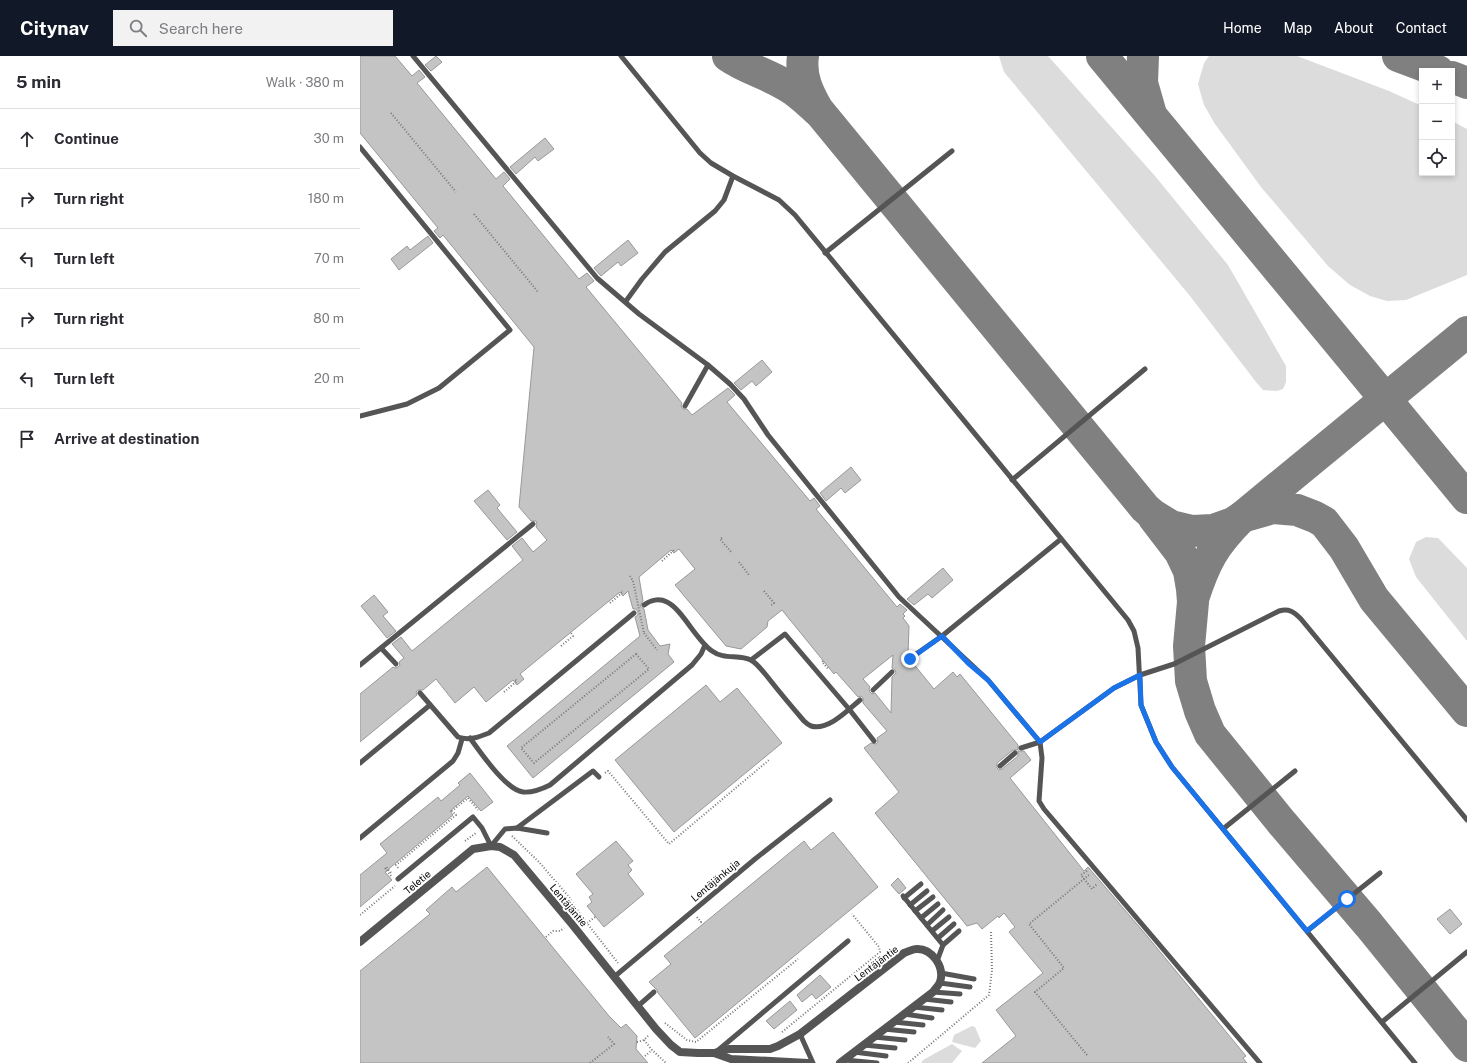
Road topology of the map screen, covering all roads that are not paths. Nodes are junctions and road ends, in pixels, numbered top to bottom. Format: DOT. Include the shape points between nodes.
graph roads {
  1 [pos="413,56"];
  2 [pos="621,56"];
  3 [pos="360,147"];
  4 [pos="952,151"];
  5 [pos="733,176"];
  6 [pos="825,253"];
  7 [pos="626,301"];
  8 [pos="708,365"];
  9 [pos="1145,369"];
  10 [pos="685,406"];
  11 [pos="360,416"];
  12 [pos="1012,480"];
  13 [pos="533,524"];
  14 [pos="1061,539"];
  15 [pos="644,605"];
  16 [pos="634,613"];
  17 [pos="942,636"];
  18 [pos="705,645"];
  19 [pos="381,648"];
  20 [pos="910,659"];
  21 [pos="751,660"];
  22 [pos="396,664"];
  23 [pos="360,665"];
  24 [pos="892,672"];
  25 [pos="1140,675"];
  26 [pos="873,690"];
  27 [pos="420,693"];
  28 [pos="860,700"];
  29 [pos="430,705"];
  30 [pos="849,709"];
  31 [pos="470,738"];
  32 [pos="462,739"];
  33 [pos="874,741"];
  34 [pos="1040,742"];
  35 [pos="1021,748"];
  36 [pos="1015,753"];
  37 [pos="360,763"];
  38 [pos="1000,766"];
  39 [pos="1295,771"];
  40 [pos="599,777"];
  41 [pos="830,800"];
  42 [pos="1467,820"];
  43 [pos="517,828"];
  44 [pos="1223,829"];
  45 [pos="547,833"];
  46 [pos="360,838"];
  47 [pos="491,846"];
  48 [pos="1380,873"];
  49 [pos="397,880"];
  50 [pos="921,884"];
  51 [pos="927,891"];
  52 [pos="932,897"];
  53 [pos="938,904"];
  54 [pos="910,905"];
  55 [pos="943,910"];
  56 [pos="915,911"];
  57 [pos="949,917"];
  58 [pos="921,918"];
  59 [pos="954,924"];
  60 [pos="927,925"];
  61 [pos="932,931"];
  62 [pos="959,931"];
  63 [pos="1307,931"];
  64 [pos="938,938"];
  65 [pos="848,940"];
  66 [pos="360,942"];
  67 [pos="944,945"];
  68 [pos="1467,952"];
  69 [pos="937,961"];
  70 [pos="941,973"];
  71 [pos="614,977"];
  72 [pos="974,979"];
  73 [pos="940,983"];
  74 [pos="970,987"];
  75 [pos="654,992"];
  76 [pos="933,992"];
  77 [pos="960,994"];
  78 [pos="923,999"];
  79 [pos="951,1002"];
  80 [pos="638,1006"];
  81 [pos="913,1007"];
  82 [pos="942,1010"];
  83 [pos="904,1014"];
  84 [pos="932,1018"];
  85 [pos="894,1022"];
  86 [pos="1382,1022"];
  87 [pos="923,1025"];
  88 [pos="884,1029"];
  89 [pos="914,1032"];
  90 [pos="800,1034"];
  91 [pos="874,1037"];
  92 [pos="904,1040"];
  93 [pos="864,1045"];
  94 [pos="895,1048"];
  95 [pos="854,1052"];
  96 [pos="714,1053"];
  97 [pos="886,1056"];
  98 [pos="842,1061"];
  99 [pos="808,1063"];
  100 [pos="813,1063"];
  101 [pos="877,1063"];
  102 [pos="1260,1063"];
  103 [pos="1416,1063"];
  1 -- 7 [label="lane" via="597,278"];
  2 -- 5 [label="lane" via="700,153"];
  3 -- 11 [label="lane" via="510,330 439,388 407,404"];
  4 -- 6 [label="lane"];
  5 -- 6 [label="lane" via="779,200 795,215"];
  5 -- 7 [label="lane" via="724,200 715,211 665,252"];
  6 -- 12 [label="lane"];
  7 -- 8 [label="lane" via="639,314"];
  8 -- 10 [label="lane"];
  8 -- 17 [label="lane" via="744,399 768,435 899,597"];
  9 -- 12 [label="lane"];
  12 -- 14 [label="lane"];
  13 -- 19 [label="lane"];
  14 -- 17 [label="lane"];
  14 -- 25 [label="lane" via="1128,620 1138,648"];
  15 -- 18 [label="lane" via="649,601 666,601 674,607"];
  16 -- 31 [label="lane" via="489,733"];
  17 -- 20 [label="lane"];
  17 -- 34 [label="lane" via="988,680"];
  18 -- 21 [label="lane" via="724,656"];
  18 -- 31 [label="lane" via="692,665 541,790 523,792 506,783"];
  19 -- 22 [label="lane"];
  19 -- 23 [label="lane"];
  21 -- 30 [label="lane" via="811,726 821,727 828,724"];
  21 -- 30 [label="lane" via="785,634"];
  24 -- 26 [label="lane"];
  25 -- 34 [label="lane" via="1114,688"];
  25 -- 42 [label="lane" via="1174,664 1279,611 1287,609 1294,612"];
  25 -- 44 [label="lane" via="1141,705 1156,742 1172,767"];
  27 -- 29 [label="lane"];
  28 -- 30 [label="lane"];
  29 -- 32 [label="lane"];
  29 -- 37 [label="lane"];
  30 -- 33 [label="lane"];
  31 -- 32 [label="lane"];
  32 -- 46 [label="lane" via="453,761"];
  34 -- 35 [label="lane"];
  34 -- 102 [label="lane" via="1040,801 1044,810"];
  36 -- 38 [label="lane"];
  39 -- 44 [label="lane"];
  40 -- 43 [label="lane" via="593,771"];
  41 -- 71 [label="lane, Lentäjänkuja"];
  43 -- 45 [label="lane"];
  43 -- 47 [label="lane" via="505,829"];
  44 -- 63 [label="lane"];
  47 -- 49 [label="lane" via="473,817"];
  47 -- 66 [label="street, Teletie" via="474,849 464,856"];
  47 -- 71 [label="street, Lentäjäntie" via="500,847 514,855"];
  48 -- 63 [label="lane"];
  50 -- 54 [label="lane" via="904,897"];
  51 -- 54 [label="lane"];
  52 -- 56 [label="lane"];
  53 -- 58 [label="lane"];
  54 -- 56 [label="lane"];
  55 -- 60 [label="lane"];
  56 -- 58 [label="lane"];
  57 -- 61 [label="lane"];
  58 -- 60 [label="lane"];
  59 -- 64 [label="lane"];
  60 -- 61 [label="lane"];
  61 -- 64 [label="lane"];
  62 -- 67 [label="lane"];
  63 -- 86 [label="lane"];
  64 -- 67 [label="lane"];
  65 -- 96 [label="lane"];
  67 -- 69 [label="lane"];
  68 -- 86 [label="lane"];
  69 -- 70 [label="street"];
  69 -- 90 [label="street, Lentäjäntie" via="924,950 915,949 904,953"];
  70 -- 72 [label="lane"];
  70 -- 73 [label="street"];
  71 -- 80 [label="street, Lentäjäntie"];
  73 -- 74 [label="lane"];
  73 -- 76 [label="street"];
  75 -- 80 [label="lane"];
  76 -- 77 [label="lane"];
  76 -- 78 [label="street"];
  78 -- 79 [label="lane"];
  78 -- 81 [label="street"];
  80 -- 96 [label="street, Lentäjäntie" via="656,1029 680,1052"];
  81 -- 82 [label="lane"];
  81 -- 83 [label="street"];
  83 -- 84 [label="lane"];
  83 -- 85 [label="street"];
  85 -- 87 [label="lane"];
  85 -- 88 [label="street"];
  86 -- 103 [label="lane"];
  88 -- 89 [label="lane"];
  88 -- 91 [label="street"];
  90 -- 96 [label="street, Lentäjäntie" via="770,1049 730,1049"];
  90 -- 100 [label="lane"];
  91 -- 92 [label="lane"];
  91 -- 93 [label="street"];
  93 -- 94 [label="lane"];
  93 -- 95 [label="street"];
  95 -- 97 [label="lane"];
  95 -- 98 [label="street"];
  96 -- 99 [label="street, Lentäjäntie" via="730,1059"];
  98 -- 101 [label="lane"];
}
